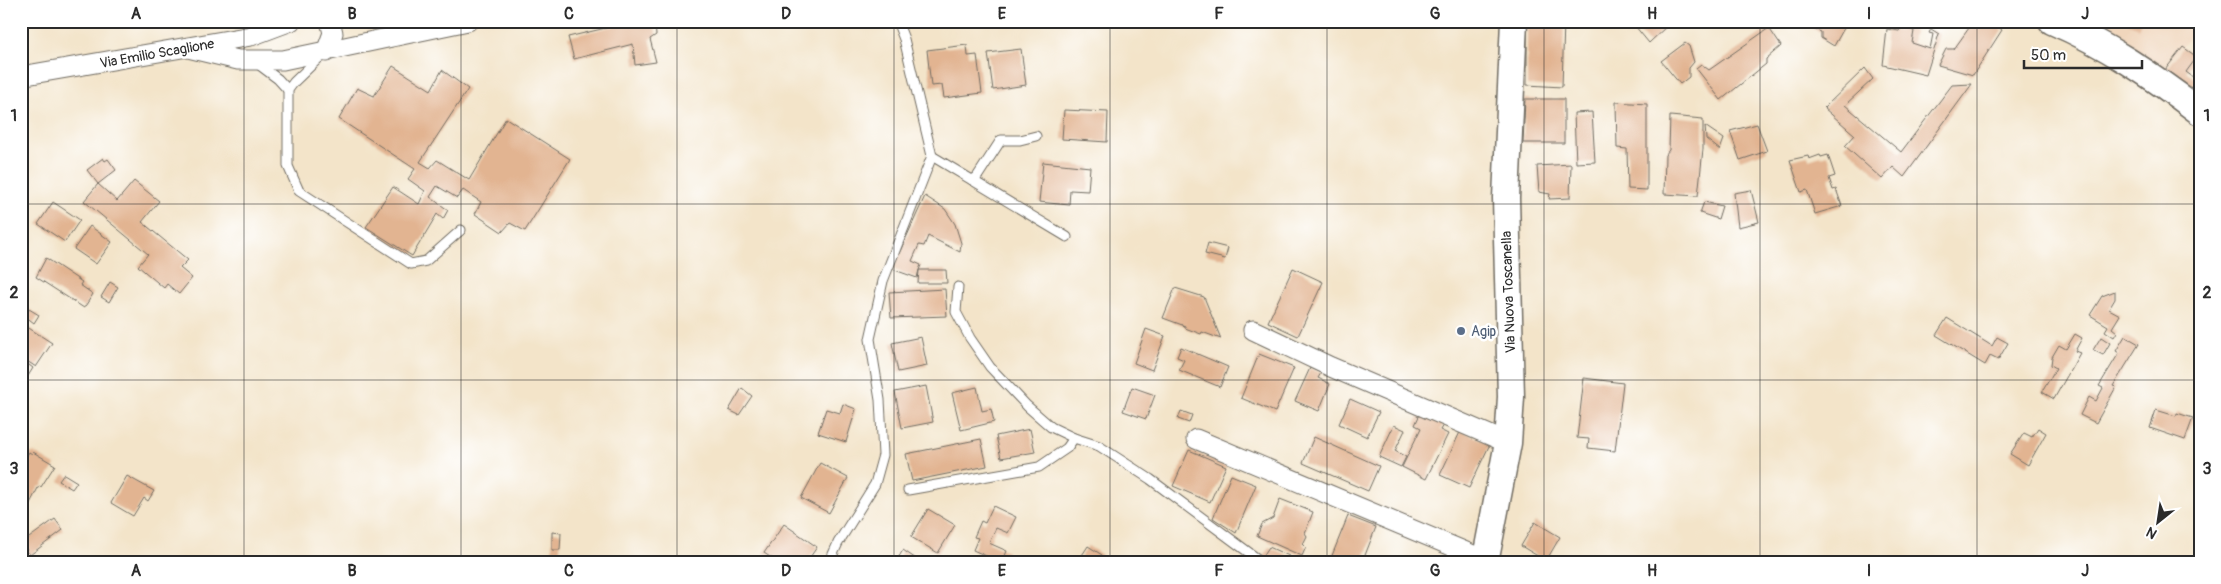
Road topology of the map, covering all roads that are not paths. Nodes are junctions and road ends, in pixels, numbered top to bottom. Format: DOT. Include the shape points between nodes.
graph roads {
  1 [pos="291,21"];
  2 [pos="330,21"];
  3 [pos="468,21"];
  4 [pos="897,21"];
  5 [pos="1514,21"];
  6 [pos="2052,21"];
  7 [pos="250,29"];
  8 [pos="188,48"];
  9 [pos="326,52"];
  10 [pos="253,62"];
  11 [pos="21,76"];
  12 [pos="288,90"];
  13 [pos="2200,112"];
  14 [pos="1036,136"];
  15 [pos="932,156"];
  16 [pos="972,180"];
  17 [pos="461,230"];
  18 [pos="1067,237"];
  19 [pos="958,287"];
  20 [pos="1252,330"];
  21 [pos="1074,438"];
  22 [pos="1196,439"];
  23 [pos="1508,443"];
  24 [pos="908,490"];
  25 [pos="1485,561"];
  26 [pos="829,563"];
  27 [pos="1264,563"];
  1 -- 7 [label="street, Via Emilio Scaglione"];
  2 -- 9 [label="street" via="333,33"];
  3 -- 9 [label="street"];
  4 -- 15 [label="lane"];
  5 -- 23 [label="main road, Via Nuova Toscanella" via="1506,198 1511,397"];
  6 -- 13 [label="main road" via="2130,61"];
  7 -- 8 [label="street, Via Emilio Scaglione"];
  7 -- 10 [label="street" via="247,46"];
  8 -- 10 [label="street"];
  8 -- 11 [label="street, Via Emilio Scaglione"];
  9 -- 10 [label="street"];
  9 -- 12 [label="lane"];
  10 -- 12 [label="lane"];
  12 -- 17 [label="lane" via="288,166 299,191 411,264 426,261"];
  14 -- 16 [label="lane" via="1001,140"];
  15 -- 16 [label="lane"];
  15 -- 26 [label="lane" via="886,273 871,331 883,455 875,484"];
  16 -- 18 [label="lane"];
  19 -- 21 [label="lane" via="956,312 990,367 1039,417"];
  20 -- 23 [label="street"];
  21 -- 24 [label="lane" via="1067,448 1039,467"];
  21 -- 27 [label="lane" via="1106,450"];
  22 -- 25 [label="street, Via Nuova Toscanella"];
  23 -- 25 [label="main road, Via Nuova Toscanella"];
}
